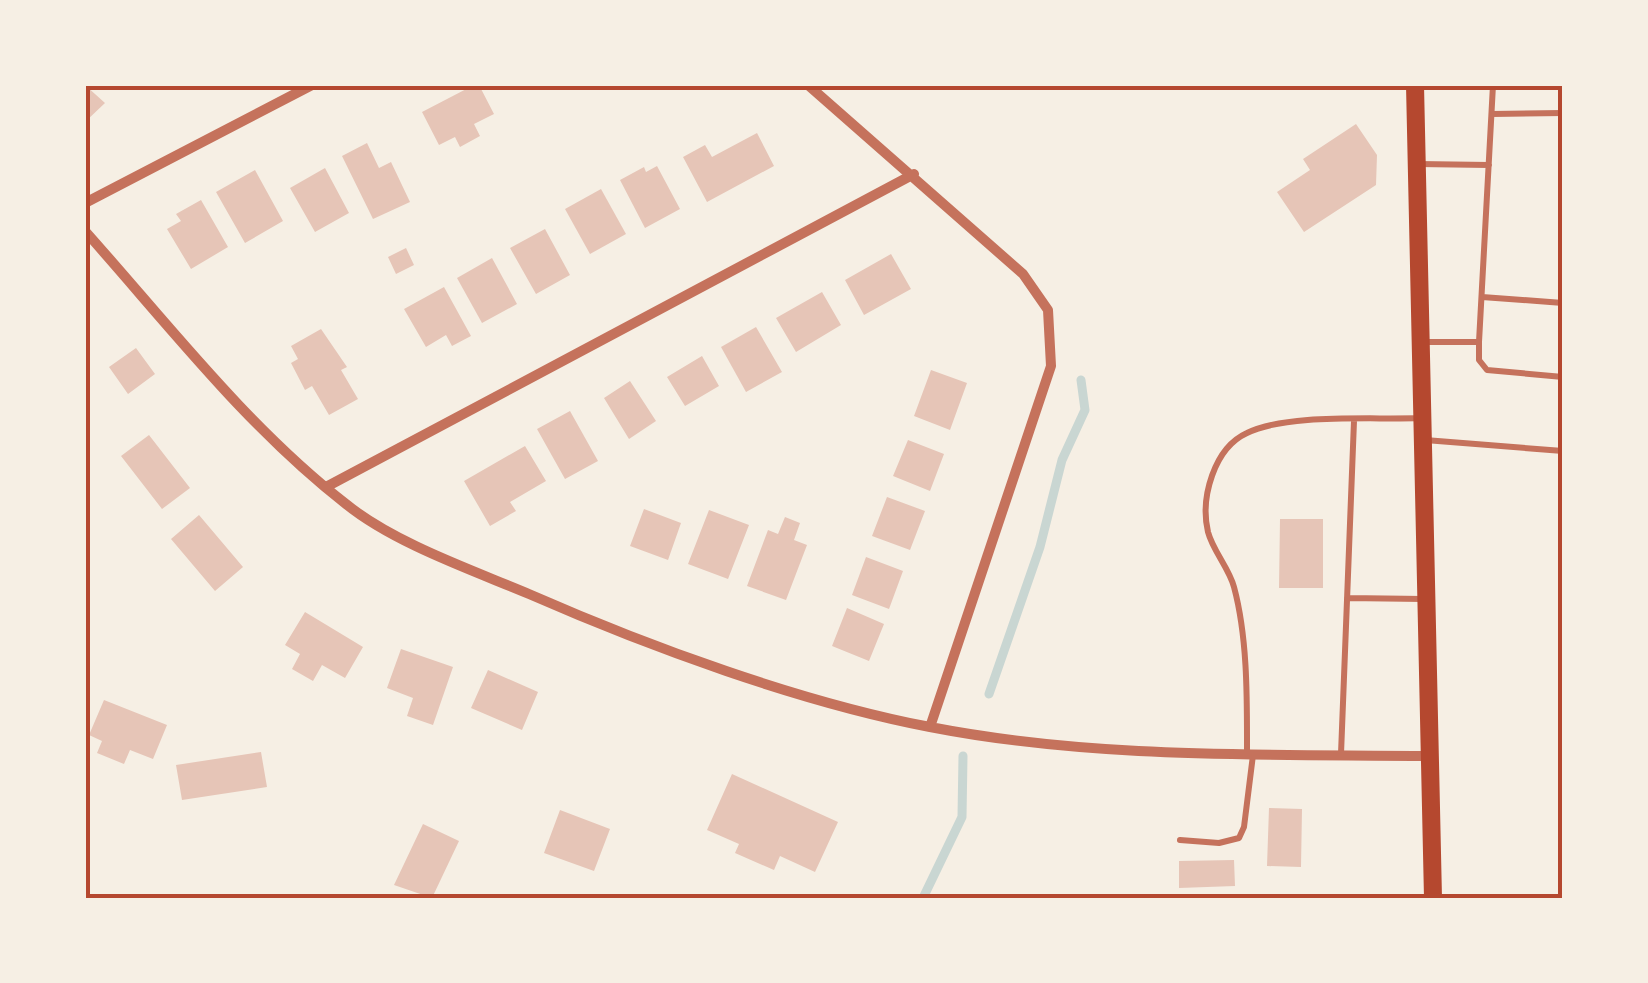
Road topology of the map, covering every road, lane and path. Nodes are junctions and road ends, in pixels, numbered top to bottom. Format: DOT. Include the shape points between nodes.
graph roads {
  1 [pos="312,85"];
  2 [pos="808,85"];
  3 [pos="1415,85"];
  4 [pos="1493,85"];
  5 [pos="1563,113"];
  6 [pos="1492,114"];
  7 [pos="1416,164"];
  8 [pos="1489,165"];
  9 [pos="914,174"];
  10 [pos="85,203"];
  11 [pos="85,231"];
  12 [pos="1482,297"];
  13 [pos="1563,303"];
  14 [pos="1419,342"];
  15 [pos="1479,342"];
  16 [pos="1563,377"];
  17 [pos="1420,418"];
  18 [pos="1354,420"];
  19 [pos="1421,440"];
  20 [pos="1563,451"];
  21 [pos="326,487"];
  22 [pos="1347,598"];
  23 [pos="1424,600"];
  24 [pos="930,727"];
  25 [pos="1250,754"];
  26 [pos="1341,754"];
  27 [pos="1428,756"];
  28 [pos="1180,840"];
  29 [pos="1433,898"];
  1 -- 10 [label="street"];
  2 -- 9 [label="street"];
  3 -- 7 [label="main road"];
  4 -- 6 [label="lane"];
  5 -- 6 [label="lane"];
  6 -- 8 [label="lane"];
  7 -- 8 [label="lane"];
  7 -- 14 [label="main road"];
  8 -- 12 [label="lane"];
  9 -- 21 [label="street"];
  9 -- 24 [label="street" via="996,247 1048,310 1051,366"];
  11 -- 21 [label="street" via="271,438"];
  12 -- 13 [label="lane"];
  12 -- 15 [label="lane"];
  14 -- 15 [label="lane"];
  14 -- 17 [label="main road"];
  15 -- 16 [label="lane" via="1487,370"];
  17 -- 18 [label="lane"];
  17 -- 19 [label="main road"];
  18 -- 22 [label="lane"];
  18 -- 25 [label="lane" via="1250,431 1230,443 1207,487 1208,531 1234,586"];
  19 -- 20 [label="lane"];
  19 -- 23 [label="main road"];
  21 -- 24 [label="street" via="372,522 602,626"];
  22 -- 23 [label="lane"];
  22 -- 26 [label="lane"];
  23 -- 27 [label="main road"];
  24 -- 25 [label="street" via="1141,751"];
  25 -- 26 [label="street"];
  25 -- 28 [label="lane" via="1239,838"];
  26 -- 27 [label="street"];
  27 -- 29 [label="main road"];
}
